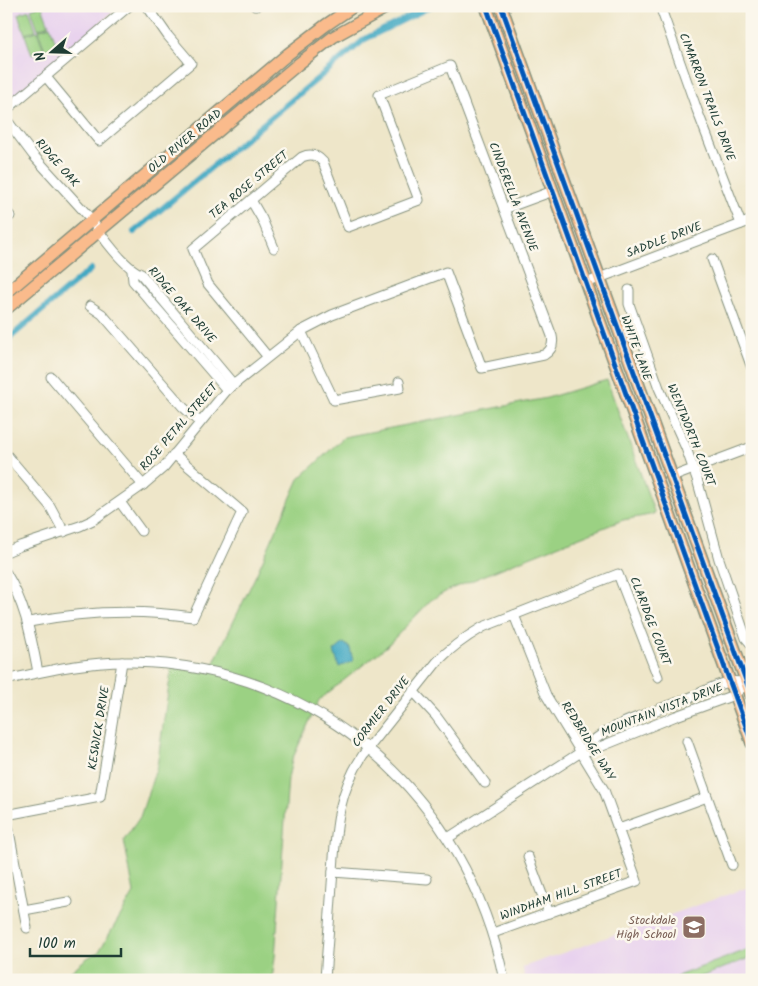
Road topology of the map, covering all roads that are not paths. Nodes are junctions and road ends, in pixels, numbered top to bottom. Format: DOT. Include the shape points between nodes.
graph roads {
  1 [pos="129,6"];
  2 [pos="147,6"];
  3 [pos="354,6"];
  4 [pos="389,6"];
  5 [pos="486,6"];
  6 [pos="501,6"];
  7 [pos="660,6"];
  8 [pos="46,77"];
  9 [pos="519,98"];
  10 [pos="6,110"];
  11 [pos="6,120"];
  12 [pos="547,133"];
  13 [pos="553,191"];
  14 [pos="251,200"];
  15 [pos="504,209"];
  16 [pos="92,220"];
  17 [pos="752,220"];
  18 [pos="741,224"];
  19 [pos="348,227"];
  20 [pos="99,232"];
  21 [pos="274,248"];
  22 [pos="712,259"];
  23 [pos="132,271"];
  24 [pos="599,278"];
  25 [pos="586,283"];
  26 [pos="629,290"];
  27 [pos="6,293"];
  28 [pos="90,306"];
  29 [pos="6,308"];
  30 [pos="301,331"];
  31 [pos="268,357"];
  32 [pos="482,368"];
  33 [pos="752,368"];
  34 [pos="51,377"];
  35 [pos="399,382"];
  36 [pos="231,388"];
  37 [pos="200,422"];
  38 [pos="638,428"];
  39 [pos="752,447"];
  40 [pos="6,454"];
  41 [pos="174,454"];
  42 [pos="693,468"];
  43 [pos="672,477"];
  44 [pos="143,485"];
  45 [pos="120,502"];
  46 [pos="141,531"];
  47 [pos="64,532"];
  48 [pos="6,552"];
  49 [pos="6,574"];
  50 [pos="618,574"];
  51 [pos="514,615"];
  52 [pos="29,622"];
  53 [pos="752,645"];
  54 [pos="122,662"];
  55 [pos="38,672"];
  56 [pos="658,677"];
  57 [pos="6,680"];
  58 [pos="729,682"];
  59 [pos="749,682"];
  60 [pos="413,691"];
  61 [pos="734,695"];
  62 [pos="752,697"];
  63 [pos="687,741"];
  64 [pos="752,743"];
  65 [pos="368,748"];
  66 [pos="581,752"];
  67 [pos="484,783"];
  68 [pos="707,797"];
  69 [pos="6,815"];
  70 [pos="619,829"];
  71 [pos="448,838"];
  72 [pos="528,857"];
  73 [pos="732,865"];
  74 [pos="333,872"];
  75 [pos="427,879"];
  76 [pos="637,881"];
  77 [pos="68,902"];
  78 [pos="24,910"];
  79 [pos="549,913"];
  80 [pos="27,928"];
  81 [pos="493,933"];
  82 [pos="325,980"];
  83 [pos="504,980"];
  1 -- 8 [label="street"];
  2 -- 8 [label="street" via="191,63 99,141"];
  3 -- 16 [label="main road, OLD RIVER ROAD" via="288,54"];
  4 -- 20 [label="main road, OLD RIVER ROAD" via="334,37 297,65"];
  5 -- 9 [label="main road, WHITE LANE"];
  6 -- 12 [label="main road, WHITE LANE"];
  7 -- 18 [label="street, CIMARRON TRAILS DRIVE"];
  8 -- 10 [label="street"];
  9 -- 12 [label="main road" via="538,132"];
  9 -- 13 [label="main road, WHITE LANE"];
  11 -- 16 [label="street, RIDGE OAK"];
  12 -- 24 [label="main road, WHITE LANE"];
  13 -- 15 [label="street"];
  13 -- 25 [label="main road, WHITE LANE"];
  14 -- 19 [label="street, TEA ROSE STREET" via="302,156 316,156 324,164"];
  14 -- 21 [label="street"];
  14 -- 31 [label="street, TEA ROSE STREET" via="192,249 208,284"];
  15 -- 19 [label="street, CINDERELLA AVENUE" via="450,66 379,94 419,200"];
  15 -- 32 [label="street, CINDERELLA AVENUE" via="553,345 544,355"];
  16 -- 20 [label="street, RIDGE OAK DRIVE"];
  16 -- 27 [label="main road, OLD RIVER ROAD"];
  17 -- 18 [label="street, SADDLE DRIVE"];
  18 -- 24 [label="street, SADDLE DRIVE"];
  20 -- 23 [label="street, RIDGE OAK DRIVE"];
  20 -- 29 [label="main road, OLD RIVER ROAD"];
  22 -- 33 [label="street"];
  23 -- 36 [label="street, RIDGE OAK DRIVE" via="141,274"];
  23 -- 36 [label="street, RIDGE OAK DRIVE" via="133,281"];
  24 -- 25 [label="street, SADDLE DRIVE"];
  24 -- 43 [label="main road, WHITE LANE"];
  25 -- 38 [label="main road, WHITE LANE"];
  26 -- 42 [label="street, WENTWORTH COURT" via="629,304 661,393"];
  28 -- 37 [label="street" via="102,314 183,407"];
  30 -- 31 [label="street, ROSE PETAL STREET"];
  30 -- 32 [label="street, ROSE PETAL STREET" via="332,314 446,272"];
  30 -- 35 [label="street" via="334,400 400,388"];
  31 -- 36 [label="street, ROSE PETAL STREET"];
  34 -- 44 [label="street"];
  36 -- 37 [label="street, ROSE PETAL STREET"];
  37 -- 41 [label="street, ROSE PETAL STREET"];
  38 -- 43 [label="main road" via="646,435 662,474"];
  38 -- 58 [label="main road, WHITE LANE"];
  39 -- 42 [label="street"];
  40 -- 47 [label="street" via="50,506"];
  41 -- 44 [label="street, ROSE PETAL STREET"];
  41 -- 52 [label="street" via="242,512 193,616 117,611"];
  42 -- 43 [label="street"];
  42 -- 53 [label="street, WENTWORTH COURT" via="719,559 746,638"];
  43 -- 59 [label="main road, WHITE LANE"];
  44 -- 45 [label="street, ROSE PETAL STREET"];
  45 -- 46 [label="street"];
  45 -- 47 [label="street, ROSE PETAL STREET" via="93,520"];
  47 -- 48 [label="street, ROSE PETAL STREET"];
  49 -- 52 [label="street"];
  50 -- 51 [label="street, CORMIER DRIVE"];
  50 -- 56 [label="street, CLARIDGE COURT"];
  51 -- 60 [label="street, CORMIER DRIVE" via="483,627 458,642"];
  51 -- 66 [label="street, REDBRIDGE WAY" via="546,695"];
  52 -- 55 [label="street"];
  54 -- 55 [label="street"];
  54 -- 65 [label="street" via="187,667 246,682 290,699"];
  54 -- 69 [label="street, KESWICK DRIVE" via="100,797"];
  55 -- 57 [label="street"];
  58 -- 59 [label="street, MOUNTAIN VISTA DRIVE"];
  58 -- 61 [label="main road, WHITE LANE"];
  58 -- 66 [label="street, MOUNTAIN VISTA DRIVE" via="640,715 591,741"];
  59 -- 61 [label="street, MOUNTAIN VISTA DRIVE"];
  59 -- 62 [label="main road, WHITE LANE"];
  60 -- 65 [label="street, CORMIER DRIVE"];
  60 -- 67 [label="street" via="436,716"];
  61 -- 64 [label="main road, WHITE LANE"];
  61 -- 66 [label="street, MOUNTAIN VISTA DRIVE"];
  63 -- 68 [label="street"];
  65 -- 71 [label="street" via="407,785"];
  65 -- 74 [label="street, CORMIER DRIVE" via="348,780 340,805"];
  66 -- 70 [label="street, REDBRIDGE WAY" via="604,790"];
  66 -- 71 [label="street, MOUNTAIN VISTA DRIVE"];
  68 -- 70 [label="street"];
  68 -- 73 [label="street"];
  69 -- 78 [label="street"];
  70 -- 76 [label="street, REDBRIDGE WAY"];
  71 -- 81 [label="street" via="474,885"];
  72 -- 79 [label="street"];
  74 -- 75 [label="street"];
  74 -- 82 [label="street, CORMIER DRIVE"];
  76 -- 79 [label="street, WINDHAM HILL STREET"];
  77 -- 78 [label="street"];
  78 -- 80 [label="street"];
  79 -- 81 [label="street, WINDHAM HILL STREET"];
  81 -- 83 [label="street"];
}
